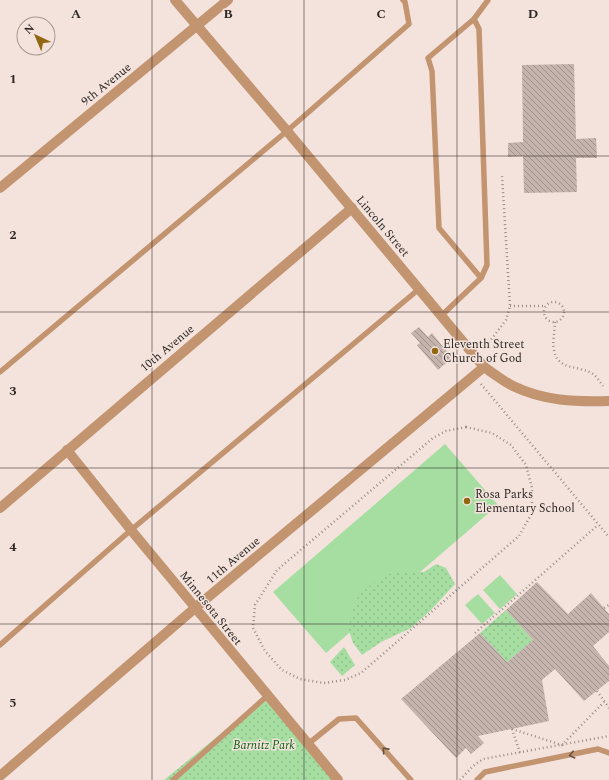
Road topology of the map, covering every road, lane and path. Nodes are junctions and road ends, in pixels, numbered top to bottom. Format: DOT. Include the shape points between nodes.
graph roads {
  1 [pos="175,0"];
  2 [pos="228,0"];
  3 [pos="403,0"];
  4 [pos="488,0"];
  5 [pos="474,19"];
  6 [pos="197,26"];
  7 [pos="288,131"];
  8 [pos="502,175"];
  9 [pos="0,188"];
  10 [pos="352,208"];
  11 [pos="481,278"];
  12 [pos="419,289"];
  13 [pos="510,306"];
  14 [pos="546,306"];
  15 [pos="441,316"];
  16 [pos="555,322"];
  17 [pos="484,349"];
  18 [pos="484,367"];
  19 [pos="0,372"];
  20 [pos="481,384"];
  21 [pos="604,386"];
  22 [pos="609,401"];
  23 [pos="433,438"];
  24 [pos="67,450"];
  25 [pos="0,508"];
  26 [pos="598,525"];
  27 [pos="130,530"];
  28 [pos="609,537"];
  29 [pos="609,605"];
  30 [pos="195,608"];
  31 [pos="604,608"];
  32 [pos="475,633"];
  33 [pos="0,645"];
  34 [pos="597,691"];
  35 [pos="267,696"];
  36 [pos="604,702"];
  37 [pos="609,708"];
  38 [pos="308,744"];
  39 [pos="609,753"];
  40 [pos="521,756"];
  41 [pos="0,776"];
  42 [pos="173,780"];
  43 [pos="338,780"];
  44 [pos="411,780"];
  45 [pos="477,780"];
  1 -- 6 [label="street, Lincoln Street"];
  2 -- 6 [label="street, 9th Avenue"];
  3 -- 7 [label="lane" via="408,24"];
  4 -- 5 [label="lane"];
  5 -- 11 [label="lane" via="479,29 487,265"];
  5 -- 11 [label="lane" via="428,58 432,71 439,228"];
  6 -- 7 [label="street, Lincoln Street"];
  6 -- 9 [label="street, 9th Avenue"];
  7 -- 10 [label="street, Lincoln Street"];
  7 -- 19 [label="lane"];
  8 -- 13 [label="path"];
  10 -- 12 [label="street, Lincoln Street"];
  10 -- 24 [label="street, 10th Avenue"];
  11 -- 15 [label="lane"];
  12 -- 15 [label="street, Lincoln Street"];
  12 -- 27 [label="lane"];
  13 -- 14 [label="path"];
  13 -- 17 [label="path" via="506,320"];
  14 -- 16 [label="path" via="544,315"];
  14 -- 16 [label="path" via="555,302 563,307 563,316"];
  15 -- 18 [label="street, Lincoln Street"];
  16 -- 21 [label="path" via="554,350 557,358 565,366 583,369 594,375"];
  18 -- 22 [label="street, Lincoln Street" via="512,386 535,395 561,401"];
  18 -- 30 [label="street, 11th Avenue"];
  20 -- 26 [label="path"];
  23 -- 23 [label="path" via="276,570 254,605 253,628 265,652 282,670 300,679 324,683 345,680 361,673 519,536 532,513 532,488 526,465 511,445 492,433 466,427 446,431"];
  24 -- 25 [label="street, 10th Avenue"];
  24 -- 27 [label="street, Minnesota Street"];
  26 -- 28 [label="path"];
  26 -- 32 [label="path"];
  27 -- 30 [label="street, Minnesota Street"];
  27 -- 33 [label="lane"];
  29 -- 31 [label="path"];
  30 -- 35 [label="street, Minnesota Street"];
  30 -- 41 [label="street, 11th Avenue"];
  34 -- 36 [label="path"];
  35 -- 38 [label="street, Minnesota Street"];
  35 -- 42 [label="lane"];
  36 -- 37 [label="path"];
  36 -- 40 [label="path" via="562,745 512,729"];
  38 -- 43 [label="street, Minnesota Street"];
  44 -- 38 [label="lane, one-way" via="356,718 339,719"];
  39 -- 45 [label="lane, one-way" via="598,748 485,772"];
}
